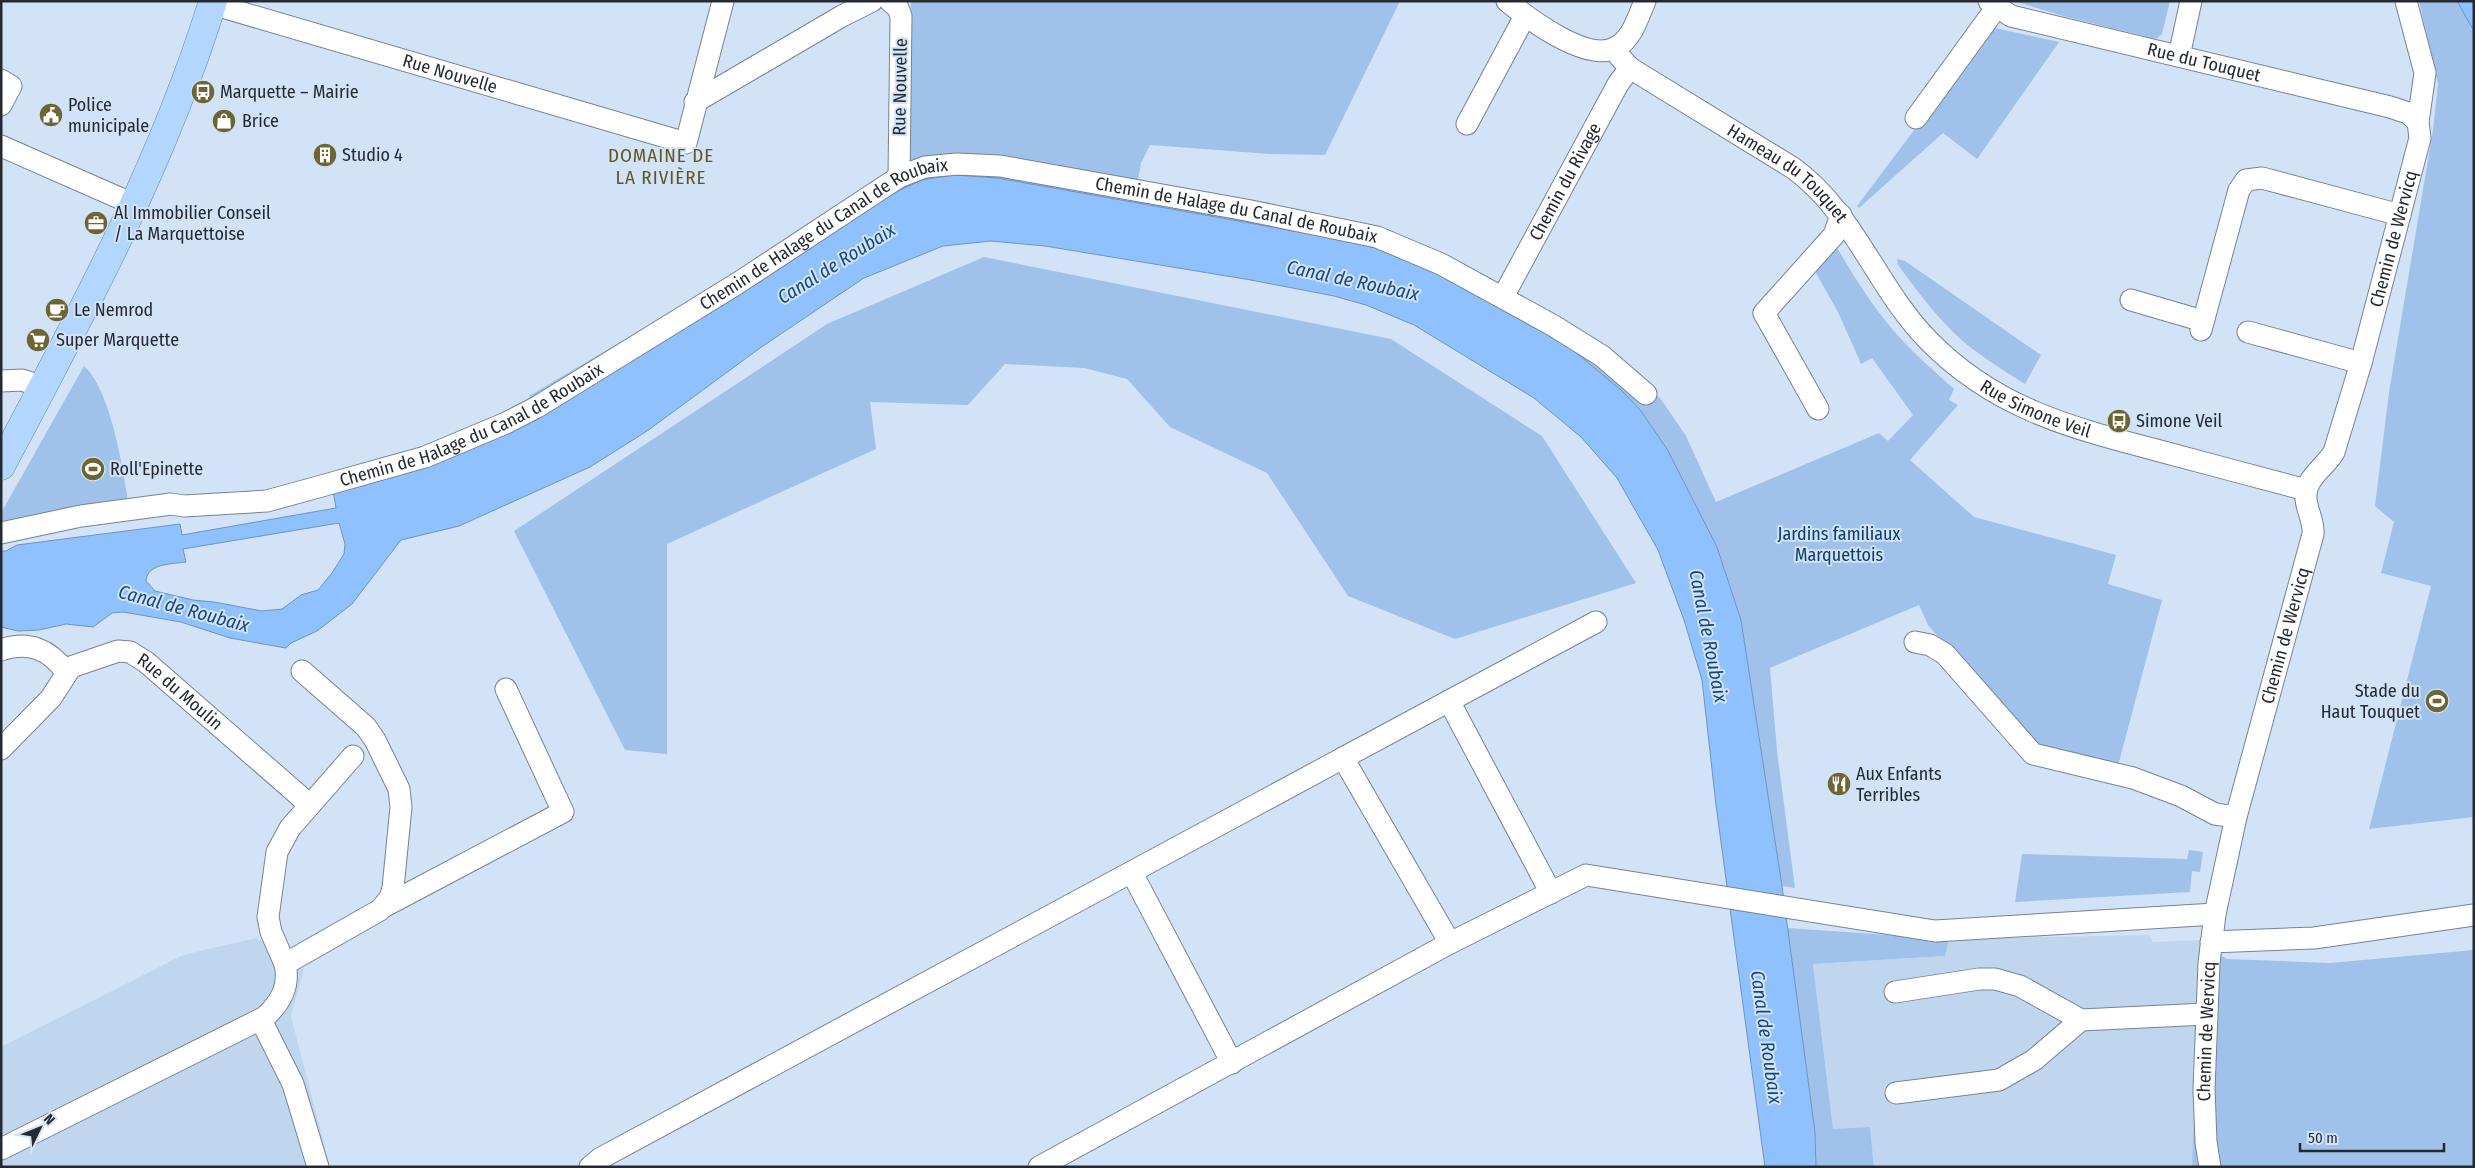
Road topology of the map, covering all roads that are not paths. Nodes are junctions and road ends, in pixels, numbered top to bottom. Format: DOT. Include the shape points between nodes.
graph roads {
  1 [pos="723,1"];
  2 [pos="872,1"];
  3 [pos="890,1"];
  4 [pos="1507,1"];
  5 [pos="1645,1"];
  6 [pos="2191,1"];
  7 [pos="2406,1"];
  8 [pos="212,3"];
  9 [pos="1992,4"];
  10 [pos="1525,16"];
  11 [pos="1616,47"];
  12 [pos="2179,56"];
  13 [pos="1630,68"];
  14 [pos="1,80"];
  15 [pos="695,102"];
  16 [pos="1,105"];
  17 [pos="1916,118"];
  18 [pos="2418,122"];
  19 [pos="1467,124"];
  20 [pos="1,146"];
  21 [pos="899,177"];
  22 [pos="133,204"];
  23 [pos="1841,215"];
  24 [pos="2400,215"];
  25 [pos="1504,297"];
  26 [pos="2130,300"];
  27 [pos="2248,332"];
  28 [pos="2361,363"];
  29 [pos="1,381"];
  30 [pos="43,387"];
  31 [pos="1646,394"];
  32 [pos="1818,409"];
  33 [pos="1,466"];
  34 [pos="2306,490"];
  35 [pos="1,533"];
  36 [pos="1596,622"];
  37 [pos="1915,642"];
  38 [pos="1,650"];
  39 [pos="302,671"];
  40 [pos="66,672"];
  41 [pos="506,689"];
  42 [pos="1449,701"];
  43 [pos="1,749"];
  44 [pos="353,756"];
  45 [pos="1343,758"];
  46 [pos="310,806"];
  47 [pos="2236,817"];
  48 [pos="1132,873"];
  49 [pos="1551,893"];
  50 [pos="385,906"];
  51 [pos="2215,914"];
  52 [pos="2474,915"];
  53 [pos="1450,942"];
  54 [pos="2211,942"];
  55 [pos="285,964"];
  56 [pos="1895,992"];
  57 [pos="2206,1014"];
  58 [pos="260,1020"];
  59 [pos="2081,1020"];
  60 [pos="1232,1063"];
  61 [pos="1896,1093"];
  62 [pos="1,1149"];
  63 [pos="318,1167"];
  64 [pos="590,1167"];
  65 [pos="1039,1167"];
  66 [pos="2210,1167"];
  1 -- 15 [label="street"];
  2 -- 15 [label="street"];
  3 -- 21 [label="street, Rue Nouvelle" via="901,16"];
  4 -- 10 [label="street"];
  5 -- 11 [label="street" via="1632,31"];
  6 -- 12 [label="street"];
  7 -- 18 [label="street, Chemin de Wervicq" via="2425,73"];
  8 -- 15 [label="street, Rue Nouvelle" via="686,143"];
  8 -- 22 [label="main road" via="174,117"];
  9 -- 12 [label="street, Rue du Touquet" via="2011,16"];
  9 -- 17 [label="street"];
  10 -- 11 [label="street" via="1565,40 1591,50 1599,52"];
  10 -- 19 [label="street"];
  11 -- 13 [label="street, Hameau du Touquet"];
  12 -- 18 [label="street, Rue du Touquet" via="2390,107 2408,113"];
  13 -- 23 [label="street, Hameau du Touquet" via="1793,168 1813,182"];
  13 -- 25 [label="street, Chemin du Rivage" via="1618,84"];
  14 -- 16 [label="street" via="11,86"];
  18 -- 24 [label="street, Chemin de Wervicq" via="2420,138"];
  20 -- 22 [label="street"];
  21 -- 25 [label="street, Chemin de Halage du Canal de Roubaix" via="926,167 990,165 1246,210 1377,237 1441,264"];
  21 -- 35 [label="street, Chemin de Halage du Canal de Roubaix" via="786,253 537,407 425,457 267,501 171,504 81,516"];
  22 -- 30 [label="main road"];
  23 -- 32 [label="street, Hameau du Touquet" via="1834,235 1764,314"];
  23 -- 34 [label="street, Rue Simone Veil" via="1891,294 1927,339 1952,362 2011,402 2076,429"];
  24 -- 26 [label="street" via="2262,178 2246,180 2239,190 2202,325"];
  24 -- 28 [label="street, Chemin de Wervicq"];
  25 -- 31 [label="street, Chemin de Halage du Canal de Roubaix" via="1602,356"];
  27 -- 28 [label="street"];
  28 -- 34 [label="street, Chemin de Wervicq" via="2334,452 2329,462 2312,476"];
  29 -- 30 [label="street" via="22,380"];
  30 -- 33 [label="main road"];
  34 -- 47 [label="street, Chemin de Wervicq" via="2313,534"];
  36 -- 42 [label="street"];
  37 -- 47 [label="street" via="1930,645 1945,654 2033,754 2133,778 2181,796 2215,814"];
  38 -- 40 [label="street" via="10,647 41,648 56,658"];
  39 -- 50 [label="street" via="366,728 399,789 401,807 393,888"];
  40 -- 43 [label="street" via="50,698"];
  40 -- 46 [label="street, Rue du Moulin" via="81,663 118,651 136,655"];
  41 -- 50 [label="street" via="563,812"];
  42 -- 45 [label="street"];
  42 -- 49 [label="street"];
  44 -- 46 [label="street"];
  45 -- 48 [label="street"];
  45 -- 53 [label="street"];
  46 -- 55 [label="street" via="280,844 269,903 271,932"];
  47 -- 51 [label="street, Chemin de Wervicq"];
  48 -- 60 [label="street"];
  48 -- 64 [label="street" via="601,1158"];
  49 -- 51 [label="street" via="1586,875 1935,930"];
  49 -- 53 [label="street"];
  50 -- 55 [label="street"];
  51 -- 54 [label="street, Chemin de Wervicq"];
  52 -- 54 [label="street" via="2314,938"];
  53 -- 60 [label="street"];
  54 -- 57 [label="street, Chemin de Wervicq"];
  55 -- 58 [label="street" via="288,976 283,995 271,1012"];
  56 -- 59 [label="street" via="1995,979 2020,986"];
  57 -- 59 [label="street"];
  57 -- 66 [label="street, Chemin de Wervicq" via="2204,1107"];
  58 -- 62 [label="street"];
  58 -- 63 [label="street" via="293,1084"];
  59 -- 61 [label="street" via="2034,1060 1998,1080"];
  60 -- 65 [label="street"];
}
